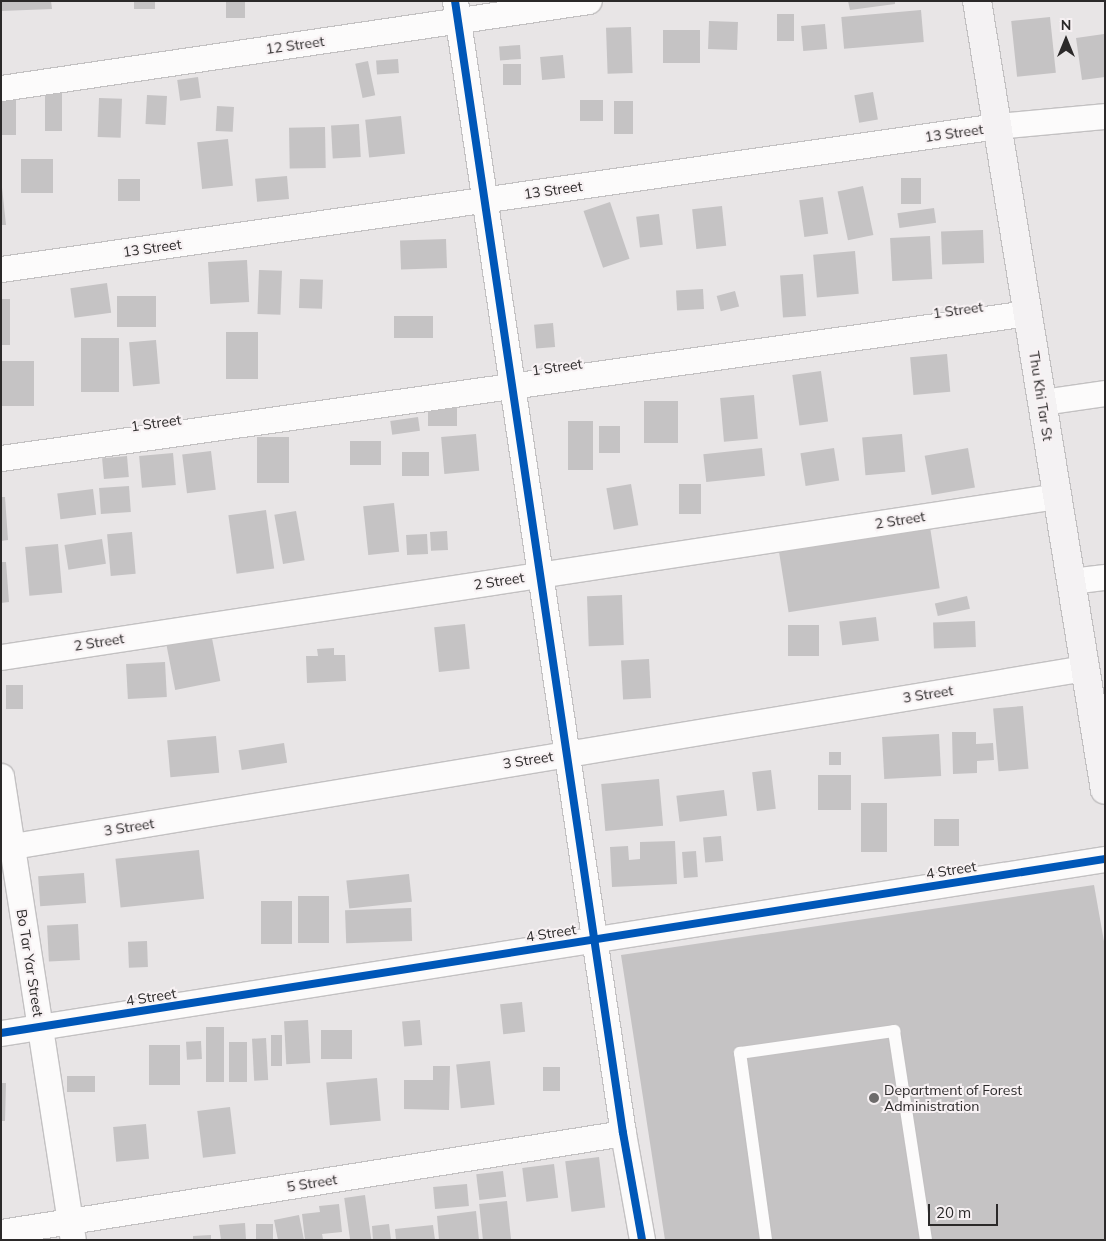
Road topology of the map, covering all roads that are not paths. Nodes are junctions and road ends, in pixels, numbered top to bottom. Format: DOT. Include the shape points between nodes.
graph roads {
  1 [pos="588,1"];
  2 [pos="977,1"];
  3 [pos="457,11"];
  4 [pos="1,88"];
  5 [pos="1105,116"];
  6 [pos="997,126"];
  7 [pos="485,200"];
  8 [pos="1,269"];
  9 [pos="1027,313"];
  10 [pos="512,386"];
  11 [pos="1105,393"];
  12 [pos="1042,402"];
  13 [pos="1,458"];
  14 [pos="1057,496"];
  15 [pos="540,575"];
  16 [pos="1105,577"];
  17 [pos="1071,581"];
  18 [pos="1,657"];
  19 [pos="1085,668"];
  20 [pos="567,754"];
  21 [pos="1,776"];
  22 [pos="1105,790"];
  23 [pos="7,847"];
  24 [pos="1105,858"];
  25 [pos="594,939"];
  26 [pos="40,1027"];
  27 [pos="1,1033"];
  28 [pos="623,1133"];
  29 [pos="71,1231"];
  30 [pos="1,1232"];
  31 [pos="642,1240"];
  32 [pos="766,1240"];
  33 [pos="926,1240"];
  1 -- 3 [label="street, 12 Street"];
  2 -- 6 [label="street, Thu Khi Tar St"];
  3 -- 4 [label="street, 12 Street"];
  3 -- 7 [label="street"];
  5 -- 6 [label="street, 13 Street"];
  6 -- 7 [label="street, 13 Street"];
  6 -- 9 [label="street, Thu Khi Tar St"];
  7 -- 8 [label="street, 13 Street"];
  7 -- 10 [label="street"];
  9 -- 10 [label="street, 1 Street"];
  9 -- 12 [label="street, Thu Khi Tar St"];
  10 -- 13 [label="street, 1 Street"];
  10 -- 15 [label="street"];
  11 -- 12 [label="street"];
  12 -- 14 [label="street, Thu Khi Tar St"];
  14 -- 15 [label="street, 2 Street"];
  14 -- 17 [label="street, Thu Khi Tar St"];
  15 -- 18 [label="street, 2 Street"];
  15 -- 20 [label="street"];
  16 -- 17 [label="street"];
  17 -- 19 [label="street, Thu Khi Tar St"];
  19 -- 20 [label="street, 3 Street"];
  19 -- 22 [label="street, Thu Khi Tar St"];
  20 -- 23 [label="street, 3 Street"];
  20 -- 25 [label="street"];
  21 -- 23 [label="street, Bo Tar Yar Street"];
  23 -- 26 [label="street, Bo Tar Yar Street"];
  24 -- 25 [label="street, 4 Street"];
  25 -- 26 [label="street, 4 Street"];
  25 -- 28 [label="street"];
  26 -- 27 [label="street, 4 Street"];
  26 -- 29 [label="street, Bo Tar Yar Street"];
  28 -- 29 [label="street, 5 Street"];
  28 -- 31 [label="street"];
  29 -- 30 [label="street, 5 Street"];
  32 -- 33 [label="lane" via="740,1053 894,1031"];
}
